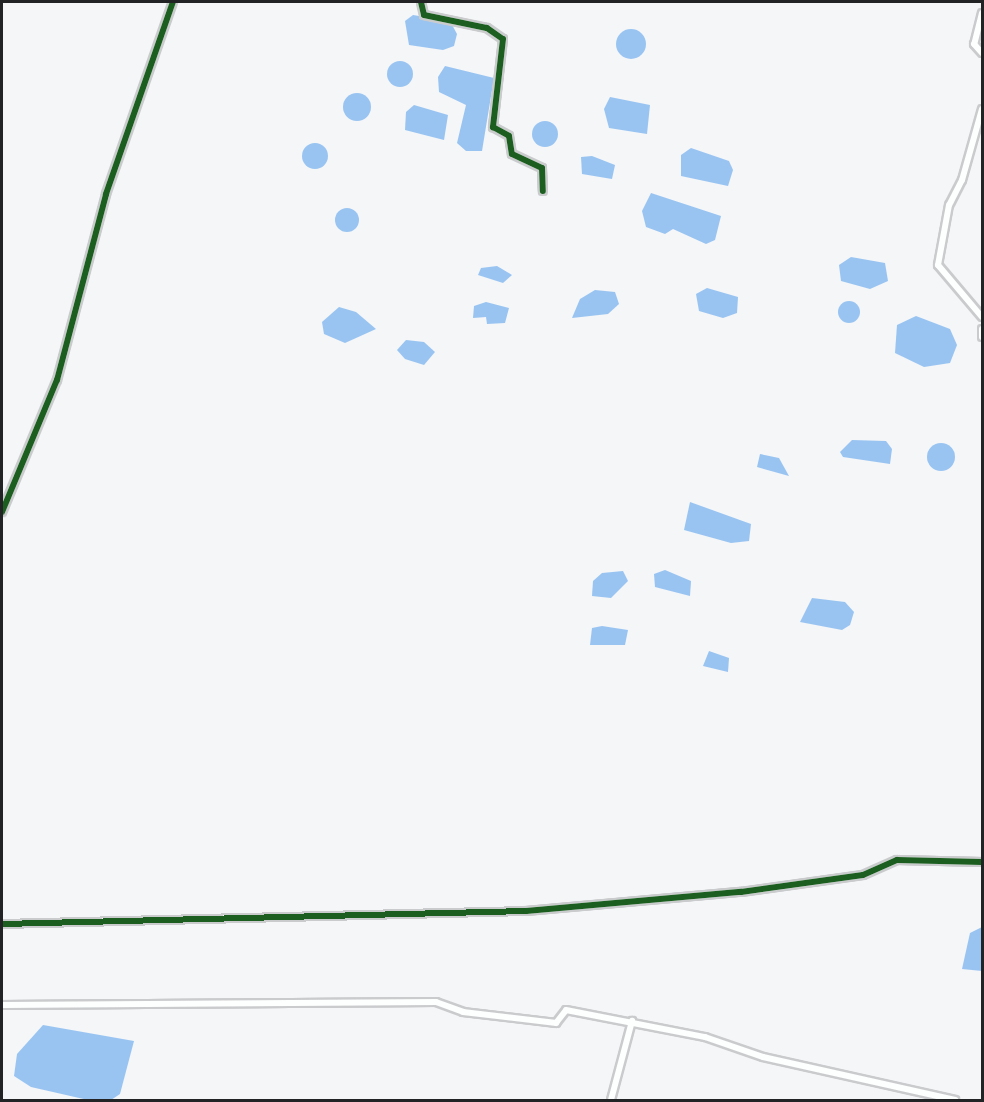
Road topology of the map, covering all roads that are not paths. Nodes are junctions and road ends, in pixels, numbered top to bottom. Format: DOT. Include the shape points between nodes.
graph roads {
  1 [pos="173,2"];
  2 [pos="422,2"];
  3 [pos="982,13"];
  4 [pos="982,53"];
  5 [pos="982,109"];
  6 [pos="543,191"];
  7 [pos="982,317"];
  8 [pos="982,328"];
  9 [pos="982,337"];
  10 [pos="2,512"];
  11 [pos="982,862"];
  12 [pos="2,924"];
  13 [pos="2,1005"];
  14 [pos="632,1021"];
  15 [pos="611,1101"];
  16 [pos="955,1101"];
  1 -- 10 [label="street" via="106,194 57,380"];
  2 -- 6 [label="street" via="424,15 487,28 502,39 493,128 509,136 512,154 543,170"];
  3 -- 4 [label="street" via="974,44"];
  5 -- 7 [label="street" via="958,191 949,205 938,265"];
  8 -- 9 [label="street"];
  11 -- 12 [label="street" via="897,860 863,875 741,892 526,911"];
  13 -- 14 [label="street" via="436,1002 463,1012 556,1023 566,1010"];
  14 -- 15 [label="street"];
  14 -- 16 [label="street"];
}
